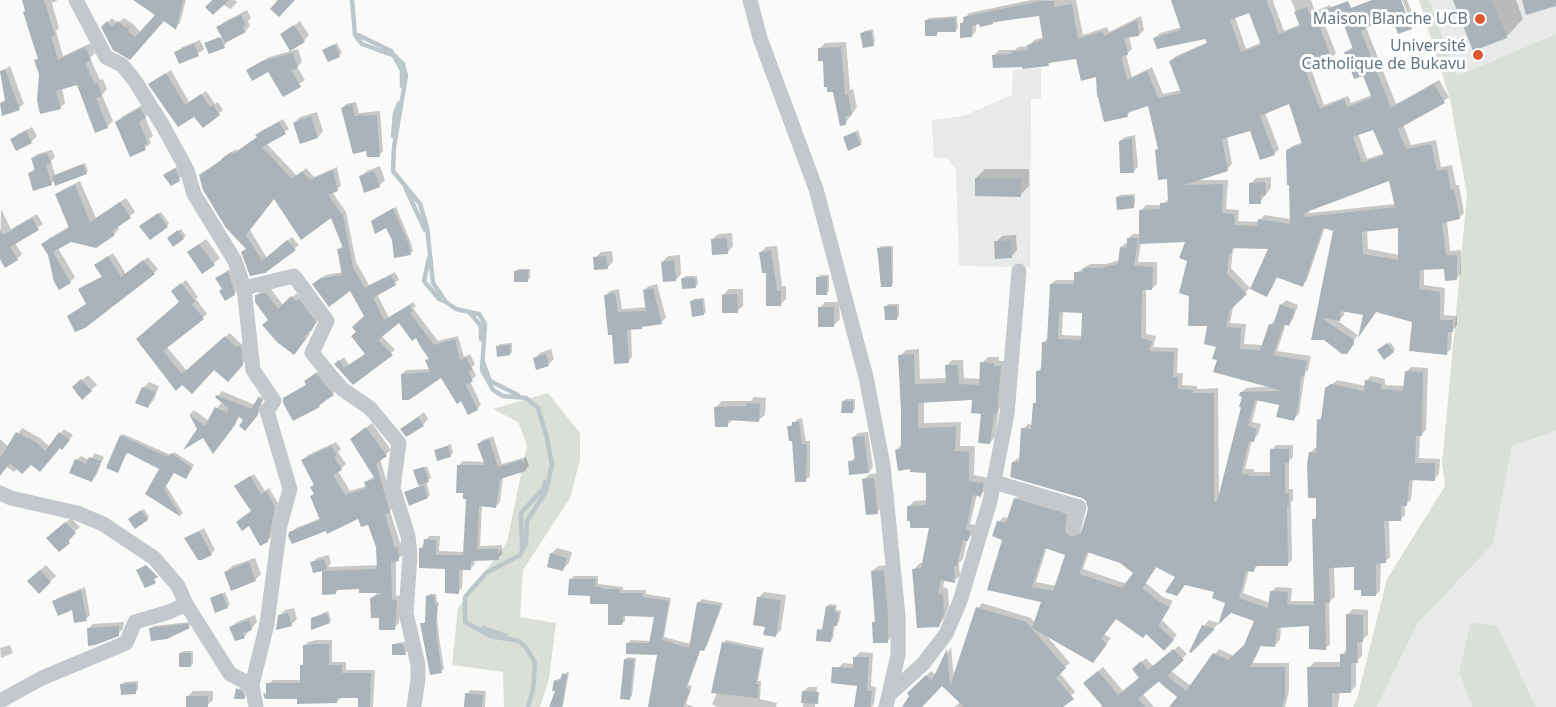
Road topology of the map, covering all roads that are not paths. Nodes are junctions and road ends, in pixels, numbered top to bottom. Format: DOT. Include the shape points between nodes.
graph roads {
  1 [pos="76,0"];
  2 [pos="750,0"];
  3 [pos="1019,271"];
  4 [pos="244,288"];
  5 [pos="994,482"];
  6 [pos="0,493"];
  7 [pos="1074,526"];
  8 [pos="186,604"];
  9 [pos="252,685"];
  10 [pos="889,700"];
  11 [pos="0,701"];
  12 [pos="256,707"];
  13 [pos="414,707"];
  1 -- 4 [label="street" via="106,57 122,65 163,126 187,170 194,194 235,261"];
  2 -- 10 [label="street" via="760,38 816,189 866,377 882,465 898,616 898,655"];
  3 -- 5 [label="street" via="1007,414"];
  4 -- 9 [label="street" via="253,370 274,400 267,411 290,489 280,525 267,624"];
  4 -- 13 [label="street" via="294,276 327,321 312,353 342,389 370,408 399,443 393,488 410,555 406,613 418,665"];
  5 -- 7 [label="street" via="1079,507"];
  5 -- 10 [label="street" via="960,601 946,634"];
  6 -- 8 [label="street" via="77,513 103,524 154,558 178,586"];
  8 -- 9 [label="street" via="230,674"];
  8 -- 11 [label="street" via="135,622 126,643 51,674"];
  9 -- 12 [label="street"];
}
